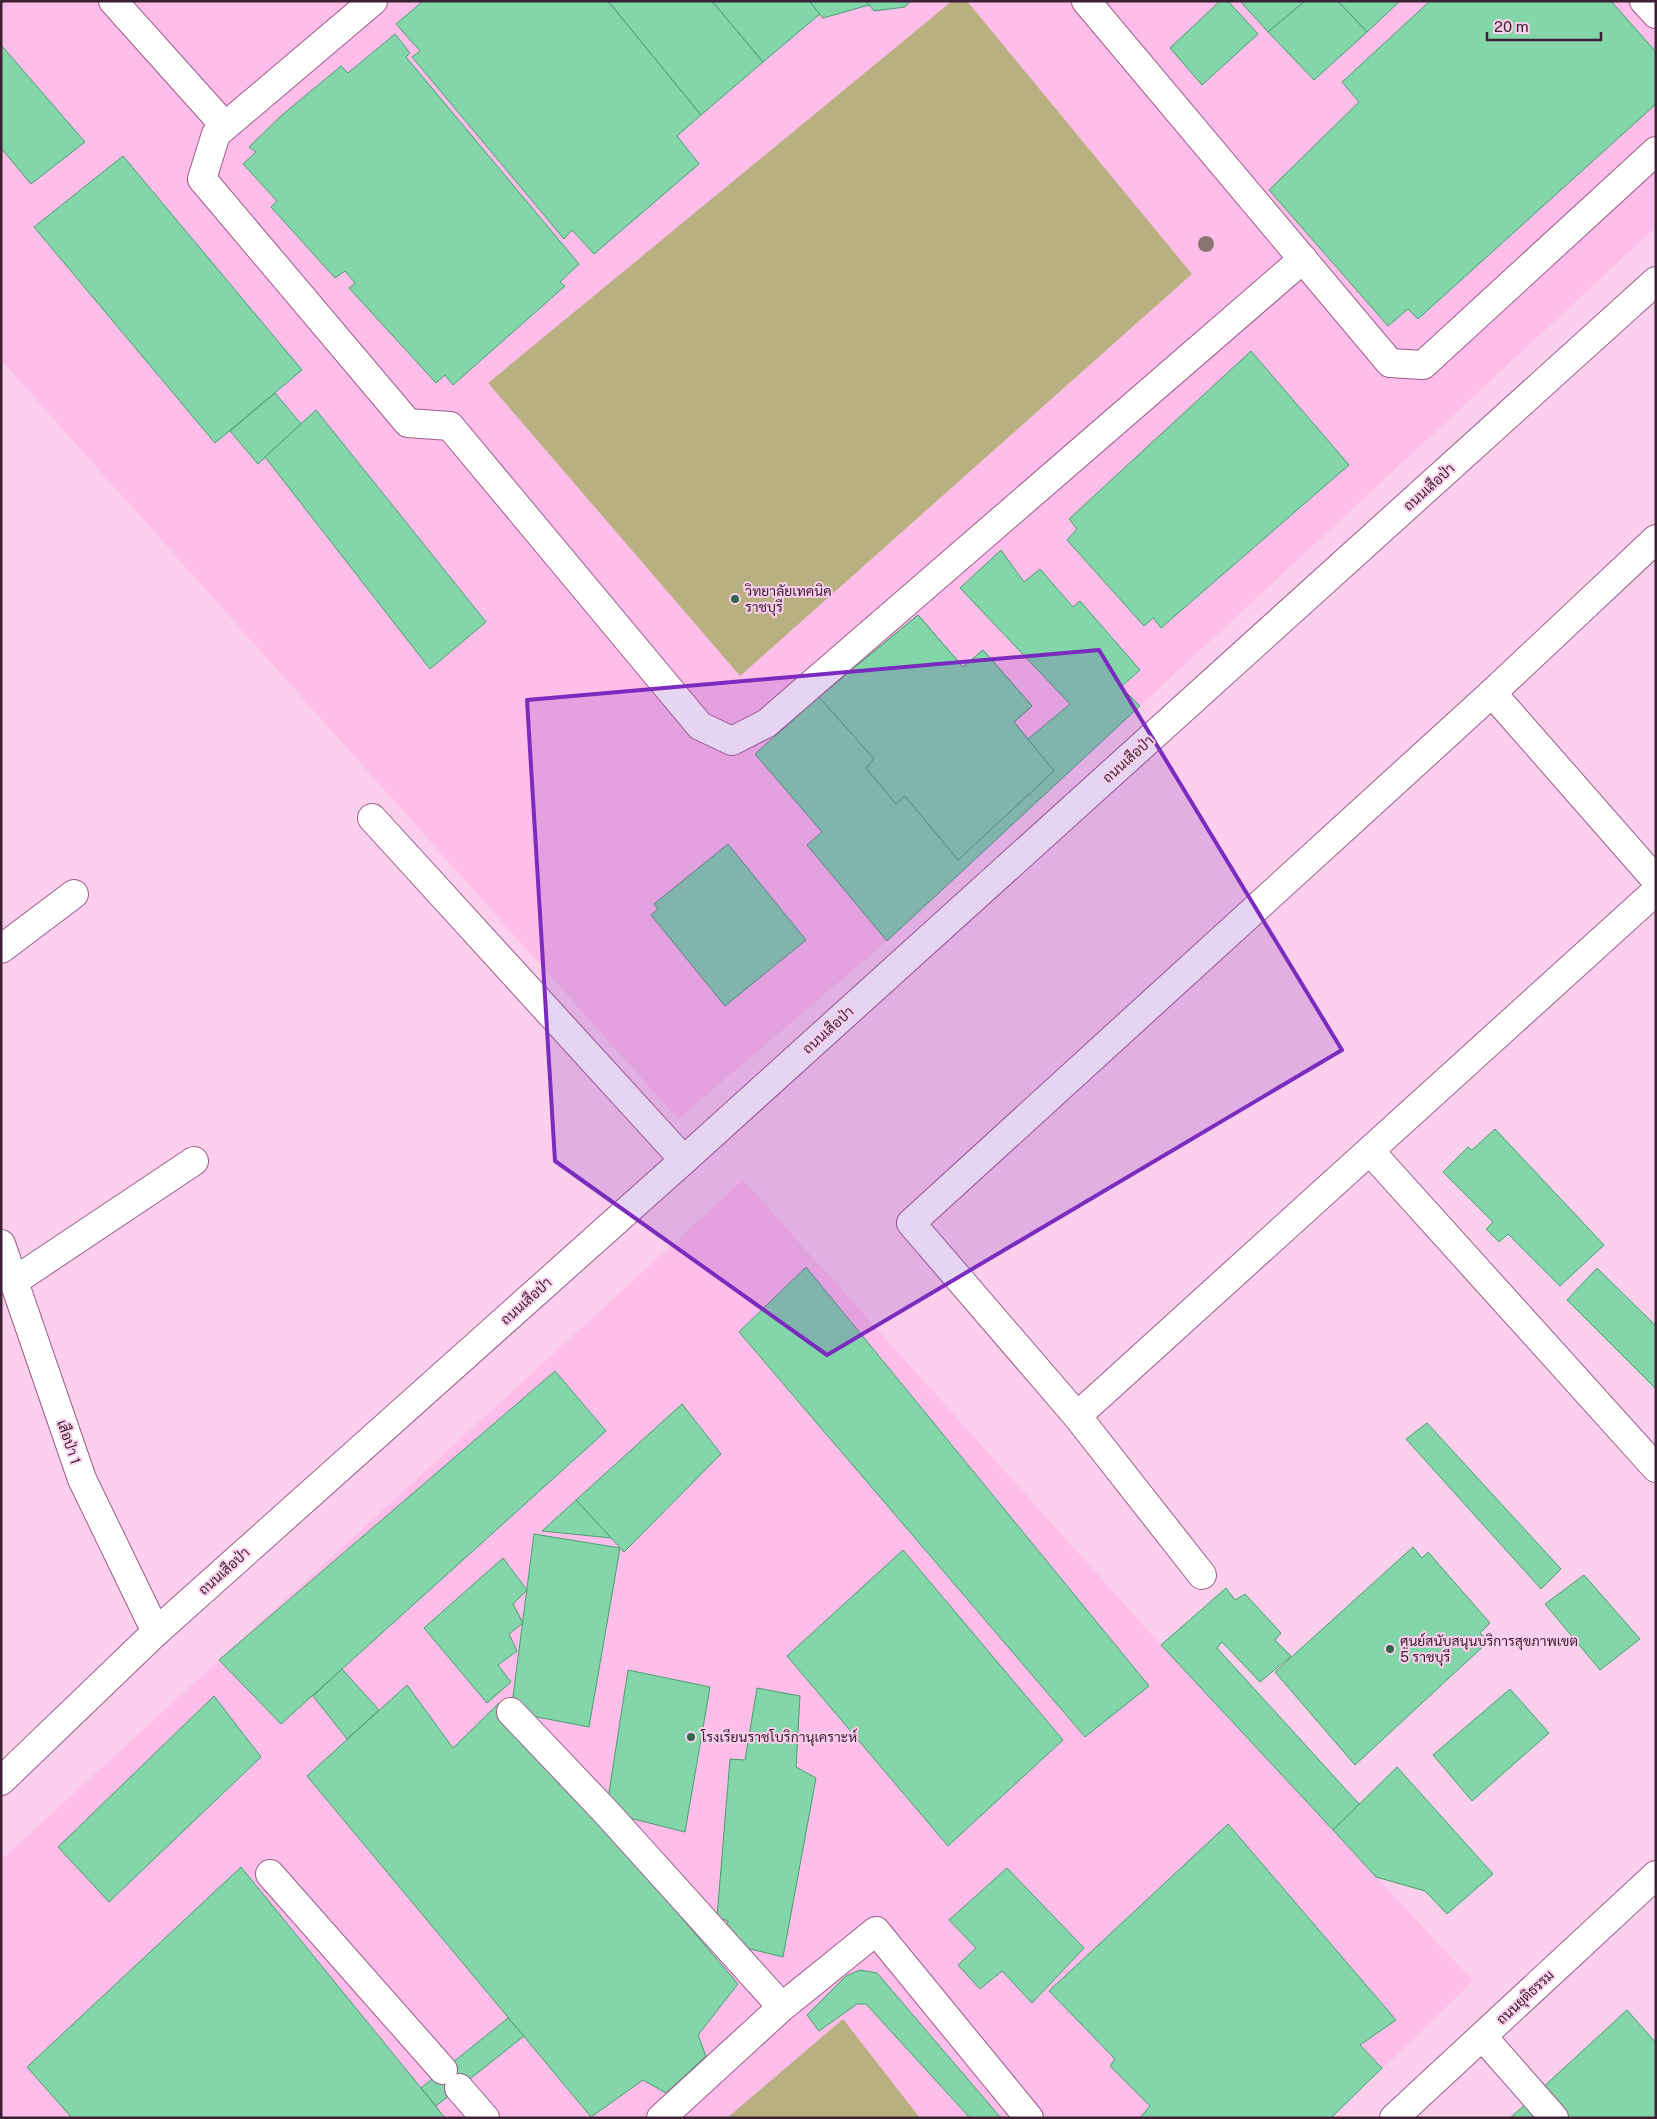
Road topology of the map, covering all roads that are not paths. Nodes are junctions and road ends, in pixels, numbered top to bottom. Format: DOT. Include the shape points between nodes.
graph roads {
  1 [pos="112,1"];
  2 [pos="373,1"];
  3 [pos="1086,1"];
  4 [pos="1644,1"];
  5 [pos="1656,14"];
  6 [pos="225,126"];
  7 [pos="1656,151"];
  8 [pos="1303,259"];
  9 [pos="1656,281"];
  10 [pos="1656,539"];
  11 [pos="1492,693"];
  12 [pos="372,818"];
  13 [pos="1656,880"];
  14 [pos="1656,891"];
  15 [pos="74,894"];
  16 [pos="1,949"];
  17 [pos="1370,1151"];
  18 [pos="684,1160"];
  19 [pos="194,1161"];
  20 [pos="1,1244"];
  21 [pos="13,1282"];
  22 [pos="1077,1416"];
  23 [pos="1656,1468"];
  24 [pos="1202,1575"];
  25 [pos="156,1632"];
  26 [pos="511,1712"];
  27 [pos="5,1767"];
  28 [pos="270,1874"];
  29 [pos="1651,1889"];
  30 [pos="782,2007"];
  31 [pos="1483,2037"];
  32 [pos="486,2118"];
  33 [pos="661,2118"];
  34 [pos="1029,2118"];
  35 [pos="1394,2118"];
  36 [pos="1554,2118"];
  1 -- 6 [label="street"];
  2 -- 6 [label="street"];
  3 -- 8 [label="street"];
  4 -- 5 [label="street"];
  6 -- 8 [label="street" via="216,134 202,179 408,423 450,426 700,726 732,741 767,723"];
  7 -- 8 [label="street" via="1423,365 1390,363"];
  9 -- 18 [label="street, ถนนเสือป่า"];
  10 -- 11 [label="street"];
  11 -- 13 [label="street"];
  11 -- 22 [label="street" via="911,1223"];
  12 -- 18 [label="street"];
  14 -- 17 [label="street"];
  15 -- 16 [label="street"];
  17 -- 22 [label="street"];
  17 -- 23 [label="street"];
  18 -- 25 [label="street, ถนนเสือป่า"];
  19 -- 21 [label="street"];
  20 -- 21 [label="street, เสือป่า 1"];
  21 -- 25 [label="street, เสือป่า 1" via="82,1479"];
  22 -- 24 [label="street"];
  25 -- 27 [label="street, ถนนเสือป่า"];
  26 -- 30 [label="street"];
  28 -- 32 [label="street"];
  29 -- 31 [label="street, ถนนยุติธรรม"];
  30 -- 33 [label="street"];
  30 -- 34 [label="street" via="876,1931"];
  31 -- 35 [label="street, ถนนยุติธรรม"];
  31 -- 36 [label="street"];
}
